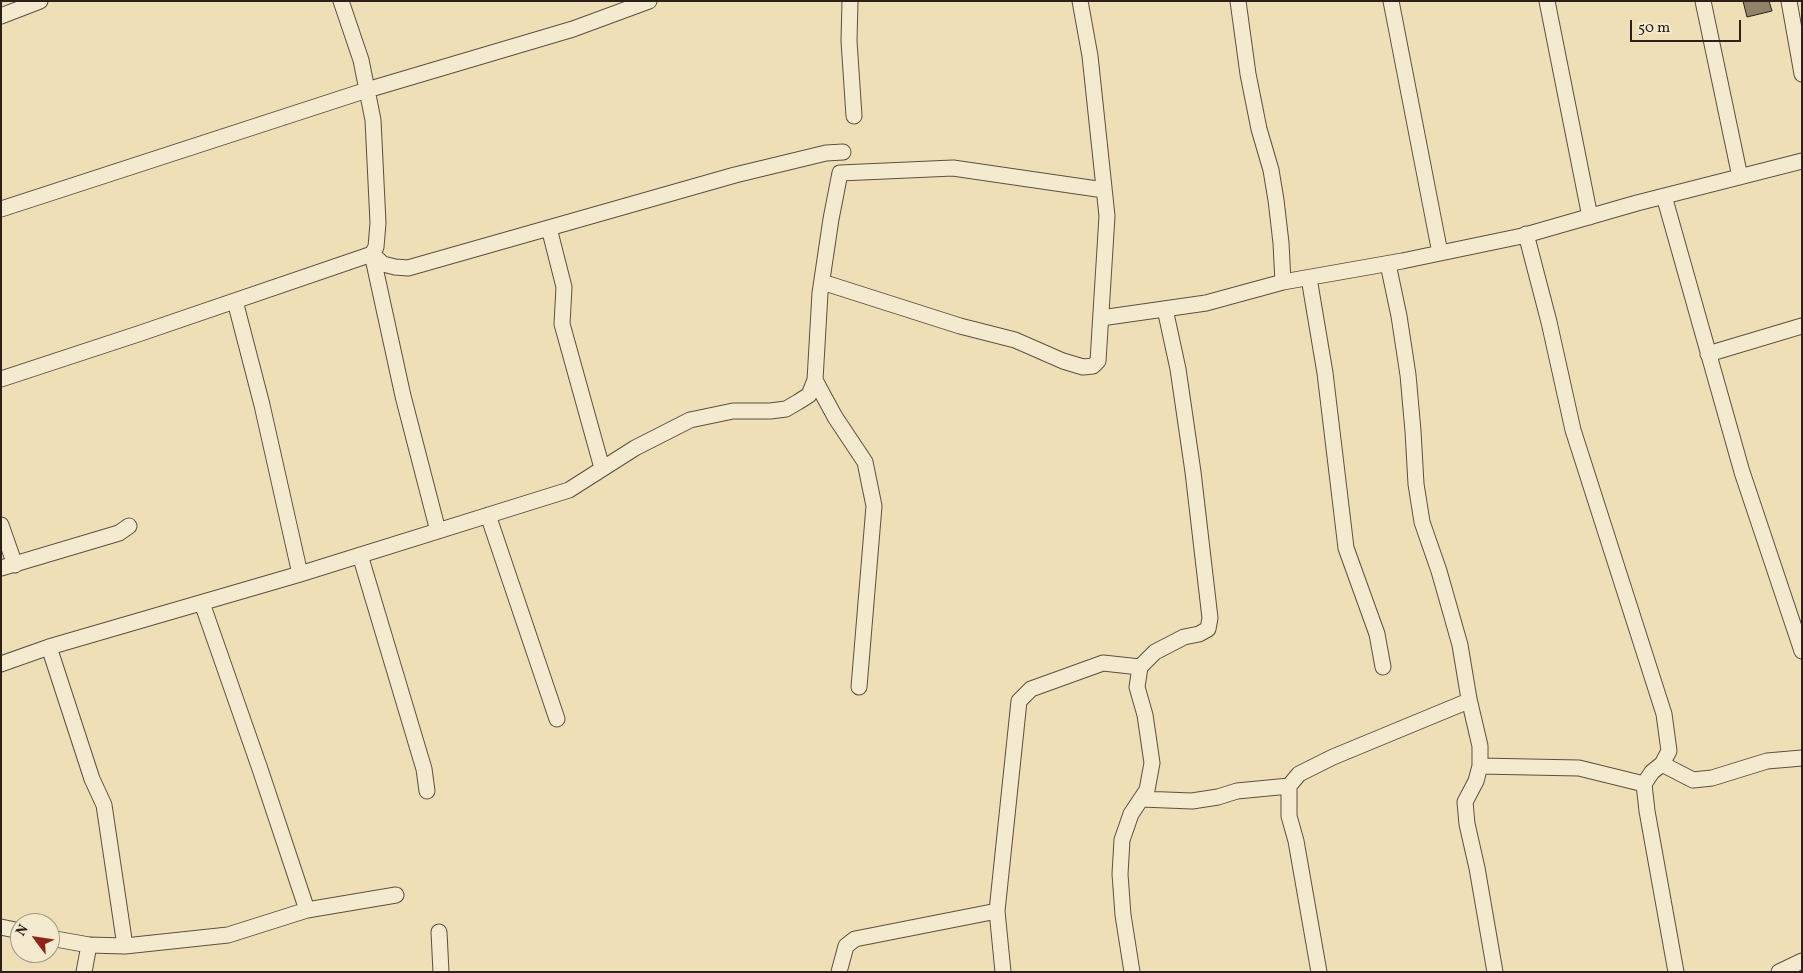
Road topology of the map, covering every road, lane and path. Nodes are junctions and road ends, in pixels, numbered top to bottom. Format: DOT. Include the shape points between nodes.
graph roads {
  1 [pos="40,1"];
  2 [pos="341,1"];
  3 [pos="649,1"];
  4 [pos="850,1"];
  5 [pos="1080,1"];
  6 [pos="1238,1"];
  7 [pos="1391,1"];
  8 [pos="1547,1"];
  9 [pos="1703,1"];
  10 [pos="1789,1"];
  11 [pos="1,16"];
  12 [pos="1802,74"];
  13 [pos="367,90"];
  14 [pos="854,116"];
  15 [pos="843,152"];
  16 [pos="1802,161"];
  17 [pos="1740,177"];
  18 [pos="1104,190"];
  19 [pos="1664,196"];
  20 [pos="1,209"];
  21 [pos="1590,216"];
  22 [pos="549,228"];
  23 [pos="1526,234"];
  24 [pos="1440,253"];
  25 [pos="372,254"];
  26 [pos="1388,264"];
  27 [pos="1309,278"];
  28 [pos="822,282"];
  29 [pos="1283,282"];
  30 [pos="234,301"];
  31 [pos="1165,309"];
  32 [pos="1101,318"];
  33 [pos="1802,326"];
  34 [pos="1708,354"];
  35 [pos="2,377"];
  36 [pos="815,380"];
  37 [pos="602,468"];
  38 [pos="488,515"];
  39 [pos="1,525"];
  40 [pos="129,526"];
  41 [pos="438,531"];
  42 [pos="360,555"];
  43 [pos="8,567"];
  44 [pos="300,574"];
  45 [pos="202,603"];
  46 [pos="49,647"];
  47 [pos="1802,651"];
  48 [pos="1,664"];
  49 [pos="1140,667"];
  50 [pos="1382,667"];
  51 [pos="859,687"];
  52 [pos="1469,699"];
  53 [pos="557,719"];
  54 [pos="1802,758"];
  55 [pos="1662,764"];
  56 [pos="1480,766"];
  57 [pos="1644,784"];
  58 [pos="1289,786"];
  59 [pos="427,791"];
  60 [pos="1141,799"];
  61 [pos="396,895"];
  62 [pos="307,910"];
  63 [pos="997,911"];
  64 [pos="439,932"];
  65 [pos="60,940"];
  66 [pos="89,945"];
  67 [pos="126,946"];
  68 [pos="1802,961"];
  69 [pos="84,972"];
  70 [pos="441,972"];
  71 [pos="839,972"];
  72 [pos="1003,972"];
  73 [pos="1132,972"];
  74 [pos="1319,972"];
  75 [pos="1495,972"];
  76 [pos="1676,972"];
  77 [pos="1779,972"];
  1 -- 11 [label="street"];
  2 -- 13 [label="street" via="361,60"];
  3 -- 13 [label="street" via="573,29"];
  4 -- 14 [label="street"];
  5 -- 18 [label="street" via="1090,56"];
  6 -- 29 [label="street" via="1258,129 1271,170 1276,200"];
  7 -- 24 [label="street"];
  8 -- 21 [label="street"];
  9 -- 17 [label="street"];
  10 -- 12 [label="street"];
  13 -- 20 [label="street"];
  13 -- 25 [label="street" via="373,120 378,223 376,247"];
  15 -- 22 [label="street" via="736,175"];
  16 -- 17 [label="street"];
  17 -- 19 [label="street"];
  18 -- 28 [label="street" via="953,168 840,173"];
  18 -- 32 [label="street" via="1107,216"];
  19 -- 21 [label="street"];
  19 -- 34 [label="street"];
  21 -- 23 [label="street"];
  22 -- 25 [label="street" via="408,268 383,264"];
  22 -- 37 [label="street" via="564,288 562,324"];
  23 -- 24 [label="street"];
  23 -- 55 [label="street" via="1573,430 1664,714 1669,751"];
  24 -- 26 [label="street"];
  25 -- 30 [label="street"];
  25 -- 41 [label="street" via="403,396"];
  26 -- 27 [label="street"];
  26 -- 52 [label="street" via="1408,375 1422,522 1460,645"];
  27 -- 29 [label="street"];
  27 -- 50 [label="street" via="1325,373 1346,548 1377,634"];
  28 -- 32 [label="street" via="1015,340 1087,368 1098,361"];
  28 -- 36 [label="street"];
  29 -- 31 [label="street" via="1206,303"];
  30 -- 35 [label="street"];
  30 -- 44 [label="street" via="262,405"];
  31 -- 32 [label="street"];
  31 -- 49 [label="street" via="1178,369 1193,472 1210,618 1208,628 1156,652"];
  33 -- 34 [label="street"];
  34 -- 47 [label="street" via="1742,472"];
  36 -- 37 [label="street" via="809,395 786,409 733,411 690,420"];
  36 -- 51 [label="street" via="865,462 874,506"];
  37 -- 38 [label="street" via="569,490"];
  38 -- 41 [label="street"];
  38 -- 53 [label="street"];
  39 -- 43 [label="street"];
  40 -- 43 [label="street" via="119,533"];
  41 -- 42 [label="street"];
  42 -- 44 [label="street"];
  42 -- 59 [label="street" via="424,769"];
  44 -- 45 [label="street"];
  45 -- 46 [label="street"];
  45 -- 62 [label="street"];
  46 -- 48 [label="street"];
  46 -- 67 [label="street" via="104,805"];
  49 -- 60 [label="street" via="1137,687 1152,763 1147,790"];
  49 -- 63 [label="street" via="1103,663 1031,689 1019,701"];
  52 -- 56 [label="street" via="1480,746"];
  52 -- 58 [label="street" via="1333,757 1299,774"];
  54 -- 55 [label="street" via="1767,761 1712,778 1693,780"];
  55 -- 57 [label="street"];
  56 -- 57 [label="street" via="1579,768"];
  56 -- 75 [label="street" via="1465,802"];
  57 -- 76 [label="street"];
  58 -- 60 [label="street" via="1237,791 1192,801"];
  58 -- 74 [label="street" via="1289,816"];
  60 -- 73 [label="street" via="1131,814 1122,840 1123,914"];
  61 -- 62 [label="street"];
  62 -- 67 [label="street" via="228,935"];
  63 -- 71 [label="street" via="855,939 846,946"];
  63 -- 72 [label="street"];
  64 -- 70 [label="street"];
  65 -- 66 [label="street"];
  66 -- 67 [label="street"];
  66 -- 69 [label="street"];
  68 -- 77 [label="street"];
}
